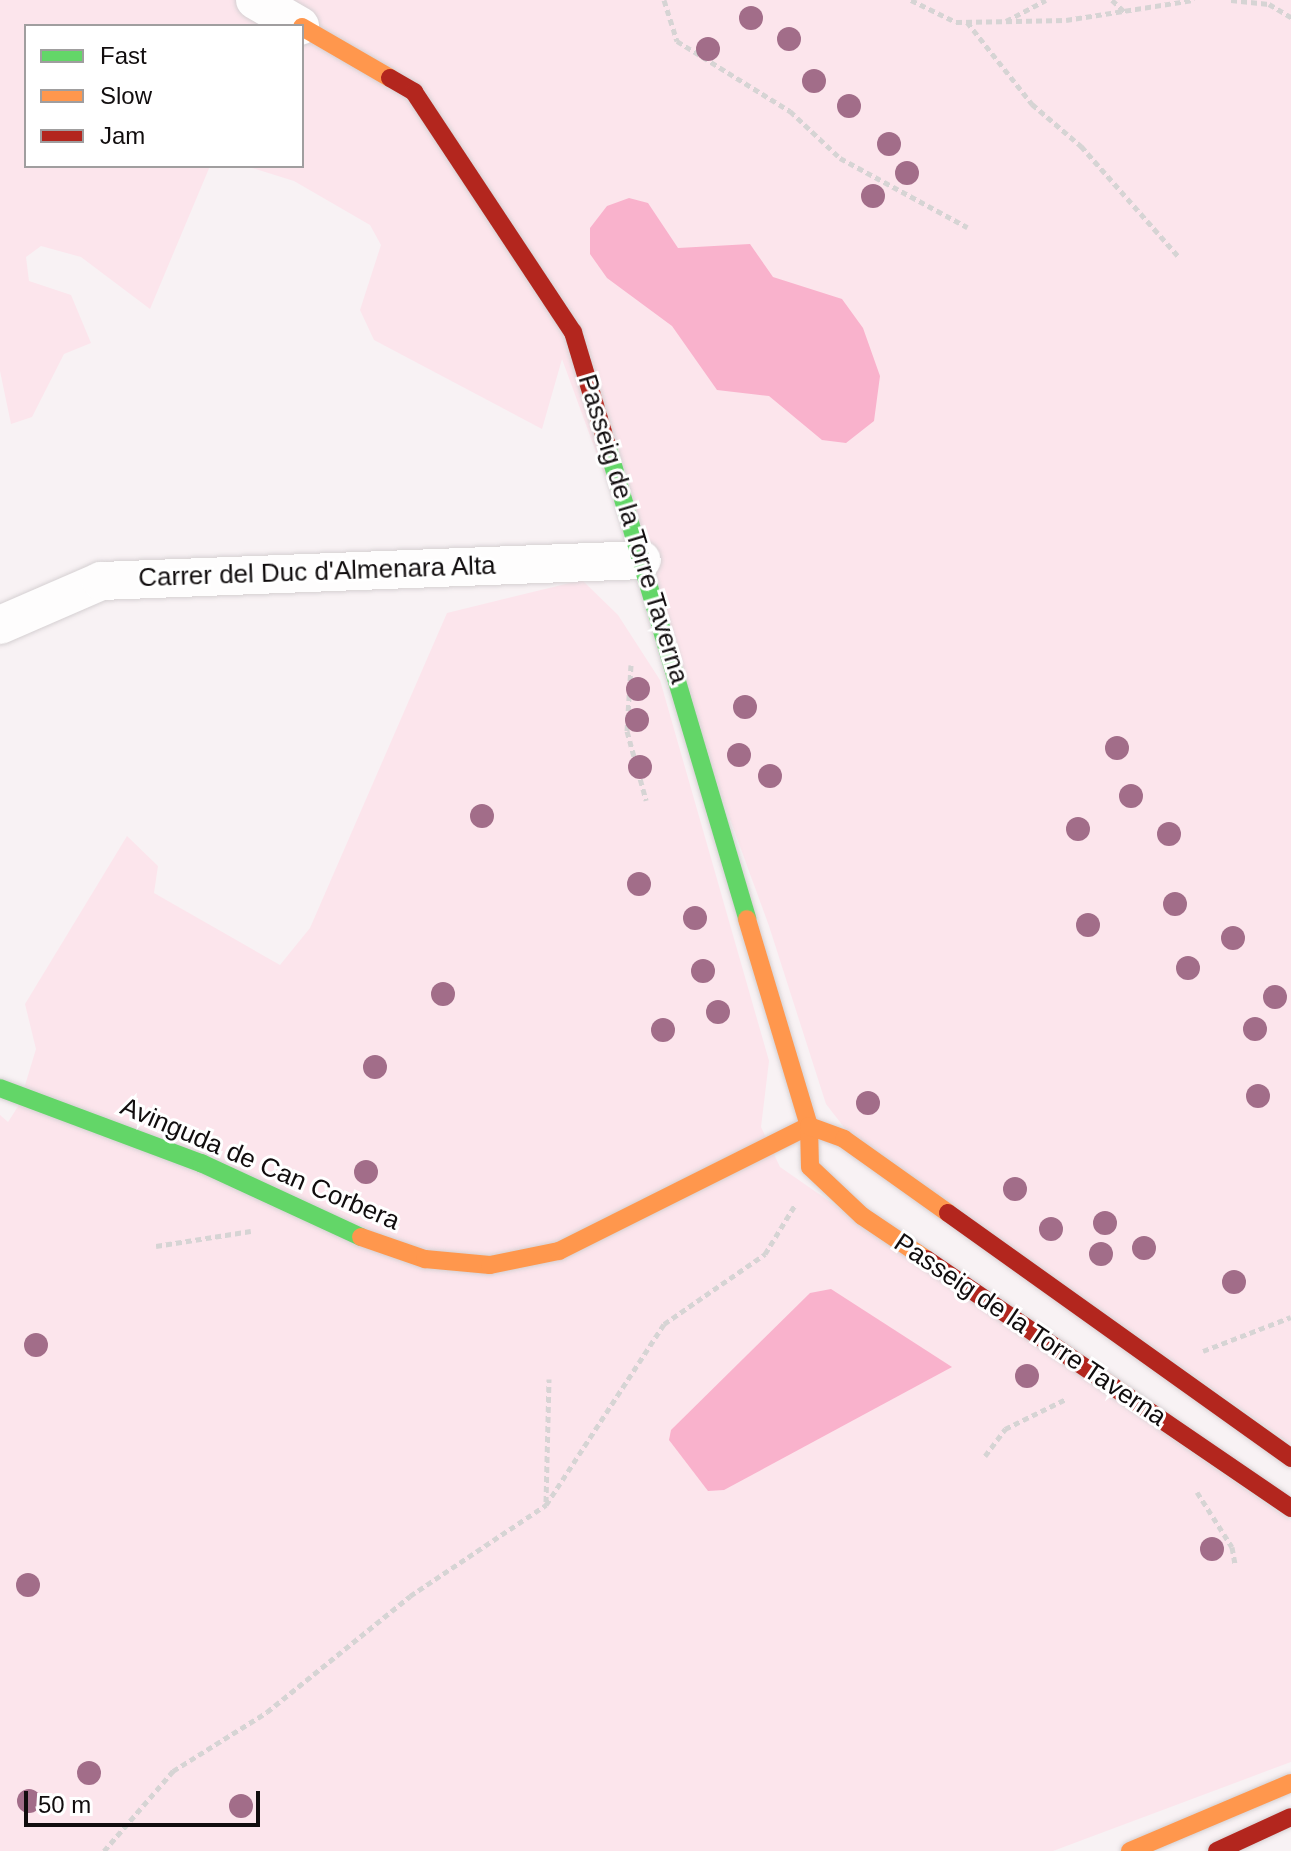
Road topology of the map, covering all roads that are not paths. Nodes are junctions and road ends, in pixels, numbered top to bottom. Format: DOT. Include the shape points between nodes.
graph roads {
  1 [pos="255,0"];
  2 [pos="296,24"];
  3 [pos="304,29"];
  4 [pos="642,560"];
  5 [pos="0,625"];
  6 [pos="0,1088"];
  7 [pos="809,1126"];
  8 [pos="1291,1458"];
  9 [pos="1291,1508"];
  10 [pos="1291,1783"];
  11 [pos="1291,1817"];
  12 [pos="1149,1847"];
  13 [pos="1217,1851"];
  1 -- 2 [label="street, Passeig de la Torre Taverna"];
  3 -- 4 [label="street, Passeig de la Torre Taverna" via="414,92 573,332"];
  4 -- 5 [label="street, Carrer del Duc d'Almenara Alta" via="101,581"];
  4 -- 7 [label="street, Passeig de la Torre Taverna"];
  6 -- 7 [label="street, Avinguda de Can Corbera" via="201,1163 315,1221 425,1259 490,1265 559,1251"];
  7 -- 8 [label="street, Passeig de la Torre Taverna" via="844,1139"];
  7 -- 9 [label="street, Passeig de la Torre Taverna" via="810,1167 862,1216"];
  10 -- 12 [label="street"];
  11 -- 13 [label="street"];
}
